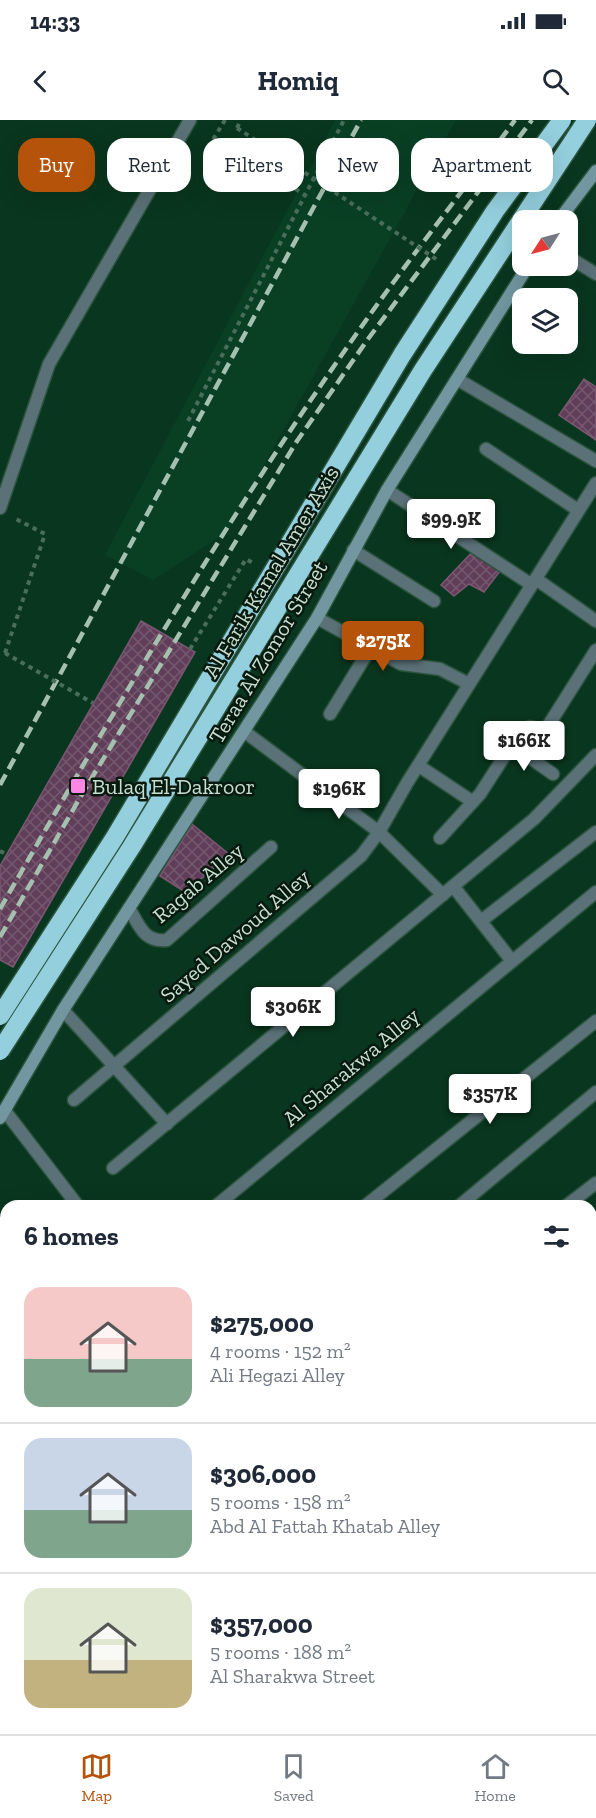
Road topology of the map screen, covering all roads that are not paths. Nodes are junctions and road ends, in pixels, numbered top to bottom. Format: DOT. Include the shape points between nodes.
graph roads {
  1 [pos="190,120"];
  2 [pos="562,120"];
  3 [pos="586,120"];
  4 [pos="596,171"];
  5 [pos="567,210"];
  6 [pos="578,263"];
  7 [pos="596,274"];
  8 [pos="522,276"];
  9 [pos="457,379"];
  10 [pos="486,449"];
  11 [pos="596,461"];
  12 [pos="596,483"];
  13 [pos="387,490"];
  14 [pos="578,510"];
  15 [pos="4,512"];
  16 [pos="353,550"];
  17 [pos="534,582"];
  18 [pos="434,601"];
  19 [pos="317,618"];
  20 [pos="596,621"];
  21 [pos="371,647"];
  22 [pos="596,650"];
  23 [pos="469,684"];
  24 [pos="330,714"];
  25 [pos="245,732"];
  26 [pos="512,745"];
  27 [pos="596,756"];
  28 [pos="419,766"];
  29 [pos="553,774"];
  30 [pos="472,802"];
  31 [pos="379,832"];
  32 [pos="596,832"];
  33 [pos="440,838"];
  34 [pos="271,847"];
  35 [pos="453,886"];
  36 [pos="596,892"];
  37 [pos="443,895"];
  38 [pos="129,908"];
  39 [pos="481,921"];
  40 [pos="512,961"];
  41 [pos="63,1010"];
  42 [pos="0,1016"];
  43 [pos="596,1021"];
  44 [pos="0,1052"];
  45 [pos="113,1068"];
  46 [pos="596,1092"];
  47 [pos="74,1100"];
  48 [pos="2,1114"];
  49 [pos="167,1124"];
  50 [pos="113,1168"];
  51 [pos="596,1183"];
  52 [pos="73,1200"];
  53 [pos="223,1200"];
  54 [pos="372,1200"];
  55 [pos="466,1200"];
  56 [pos="575,1200"];
  1 -- 15 [label="street" via="49,364"];
  2 -- 42 [label="highway, Al Farik Kamal Amer Axis, bridge" via="495,211 402,355 115,837"];
  3 -- 44 [label="highway, Al Farik Kamal Amer Axis, bridge" via="423,370 132,846"];
  4 -- 5 [label="main road"];
  6 -- 7 [label="street"];
  8 -- 9 [label="main road, Teraa Al Zomor Street"];
  9 -- 11 [label="street"];
  9 -- 13 [label="main road, Teraa Al Zomor Street"];
  10 -- 14 [label="street"];
  12 -- 14 [label="street, Sayed Dawoud Alley"];
  13 -- 16 [label="main road, Teraa Al Zomor Street"];
  13 -- 17 [label="street"];
  14 -- 17 [label="street, Sayed Dawoud Alley"];
  16 -- 18 [label="street"];
  16 -- 19 [label="main road, Teraa Al Zomor Street"];
  17 -- 20 [label="street"];
  17 -- 23 [label="street, Sayed Dawoud Alley"];
  19 -- 21 [label="street"];
  19 -- 25 [label="main road, Teraa Al Zomor Street"];
  21 -- 23 [label="street" via="401,664 440,669"];
  21 -- 24 [label="street"];
  22 -- 26 [label="street" via="548,726 540,730 523,729"];
  23 -- 28 [label="street, Sayed Dawoud Alley"];
  25 -- 31 [label="street"];
  25 -- 38 [label="main road, Teraa Al Zomor Street"];
  26 -- 29 [label="street"];
  26 -- 30 [label="street"];
  27 -- 35 [label="street" via="546,808"];
  28 -- 30 [label="street"];
  28 -- 31 [label="street, Sayed Dawoud Alley"];
  30 -- 33 [label="street"];
  31 -- 37 [label="street"];
  31 -- 45 [label="street, Sayed Dawoud Alley" via="361,856"];
  32 -- 39 [label="street"];
  34 -- 38 [label="street, Ragab Alley" via="167,940 150,939 144,934"];
  35 -- 37 [label="street"];
  35 -- 39 [label="street"];
  36 -- 40 [label="street, Al Sharakwa Alley"];
  37 -- 49 [label="street"];
  38 -- 41 [label="main road, Teraa Al Zomor Street"];
  39 -- 40 [label="street"];
  40 -- 53 [label="street, Al Sharakwa Alley"];
  41 -- 45 [label="street"];
  41 -- 48 [label="main road, Teraa Al Zomor Street"];
  43 -- 54 [label="street"];
  45 -- 47 [label="street, Sayed Dawoud Alley"];
  45 -- 49 [label="street"];
  46 -- 55 [label="street"];
  48 -- 52 [label="street"];
  49 -- 50 [label="street"];
  51 -- 56 [label="street"];
}
